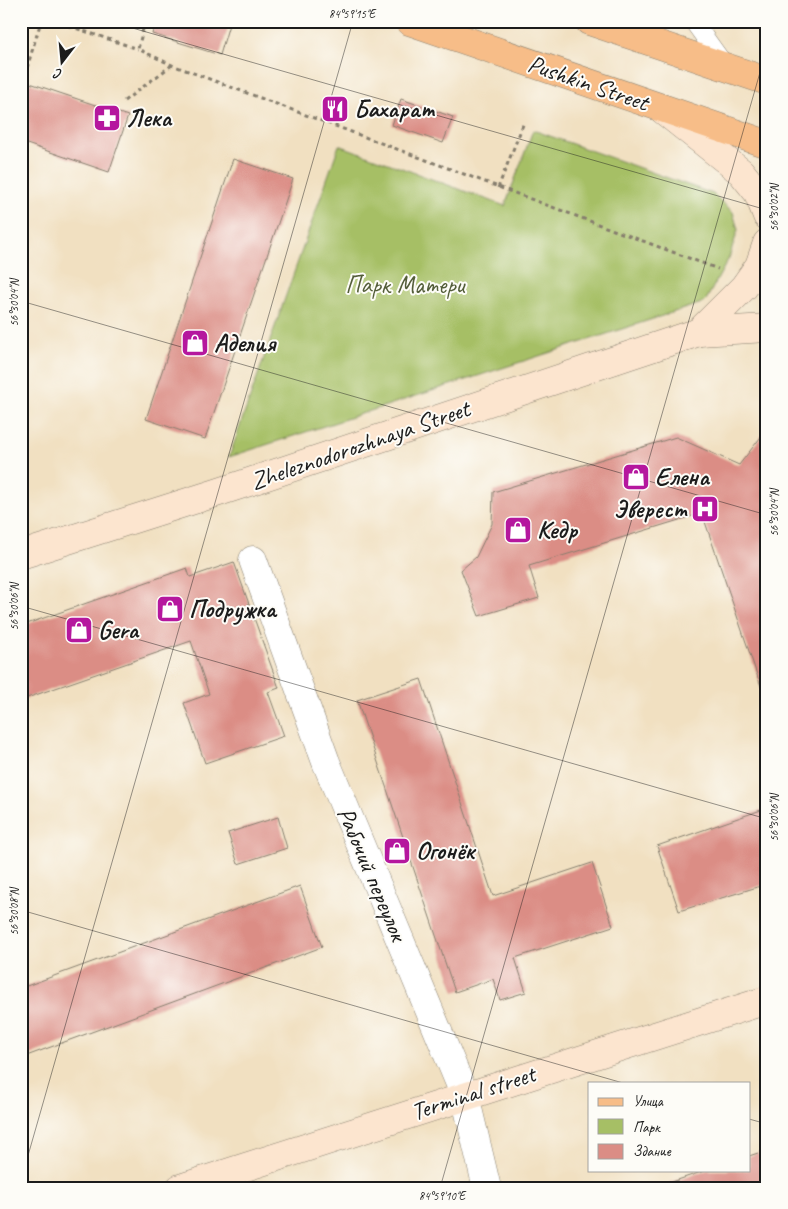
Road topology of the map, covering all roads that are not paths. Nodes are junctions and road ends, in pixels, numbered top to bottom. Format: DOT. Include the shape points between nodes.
graph roads {
  1 [pos="409,21"];
  2 [pos="589,21"];
  3 [pos="693,21"];
  4 [pos="727,67"];
  5 [pos="767,81"];
  6 [pos="660,108"];
  7 [pos="767,144"];
  8 [pos="767,216"];
  9 [pos="767,243"];
  10 [pos="767,328"];
  11 [pos="698,332"];
  12 [pos="21,556"];
  13 [pos="253,560"];
  14 [pos="767,1000"];
  15 [pos="465,1096"];
  16 [pos="180,1188"];
  17 [pos="487,1188"];
  1 -- 6 [label="main road, Pushkin Street"];
  2 -- 4 [label="main road"];
  3 -- 4 [label="lane"];
  4 -- 5 [label="main road"];
  6 -- 7 [label="main road, Pushkin Street"];
  6 -- 8 [label="main road" via="741,172 758,193"];
  9 -- 11 [label="main road" via="758,266 744,287"];
  10 -- 11 [label="main road"];
  11 -- 12 [label="main road, Zheleznodorozhnaya Street"];
  13 -- 15 [label="street, Рабочий переулок" via="326,762"];
  14 -- 15 [label="main road, Terminal street"];
  15 -- 16 [label="main road, Terminal street"];
  15 -- 17 [label="street, Рабочий переулок"];
}
